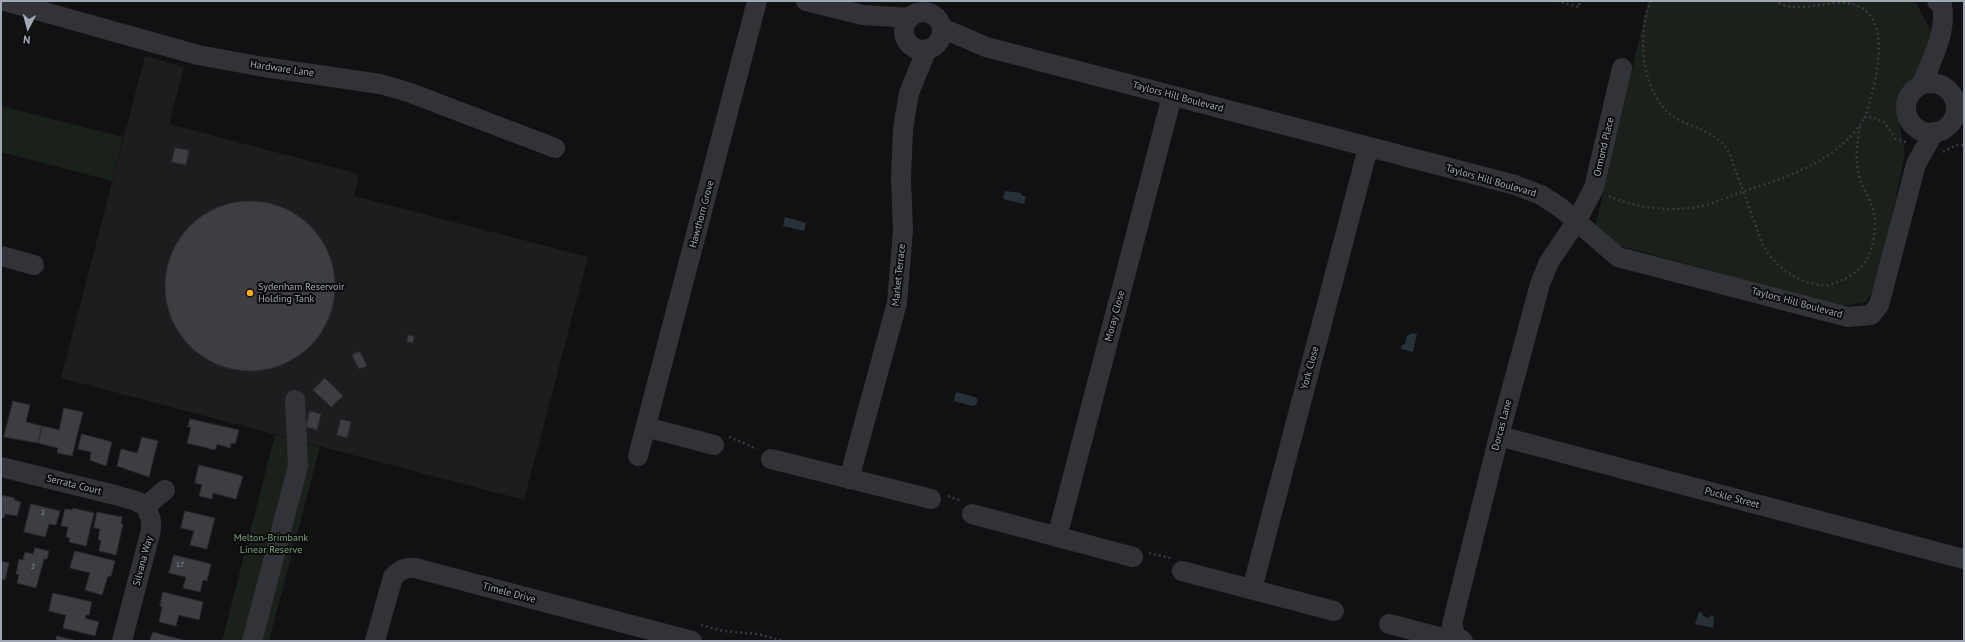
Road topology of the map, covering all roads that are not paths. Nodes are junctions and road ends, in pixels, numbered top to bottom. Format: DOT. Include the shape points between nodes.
graph roads {
  1 [pos="5,1"];
  2 [pos="757,1"];
  3 [pos="806,1"];
  4 [pos="1937,1"];
  5 [pos="925,25"];
  6 [pos="1937,48"];
  7 [pos="1622,68"];
  8 [pos="1922,84"];
  9 [pos="1954,94"];
  10 [pos="1172,96"];
  11 [pos="1933,134"];
  12 [pos="554,148"];
  13 [pos="1368,148"];
  14 [pos="1576,222"];
  15 [pos="1,256"];
  16 [pos="34,265"];
  17 [pos="295,400"];
  18 [pos="646,427"];
  19 [pos="1499,436"];
  20 [pos="720,440"];
  21 [pos="638,456"];
  22 [pos="771,459"];
  23 [pos="1,467"];
  24 [pos="849,479"];
  25 [pos="165,490"];
  26 [pos="931,499"];
  27 [pos="146,506"];
  28 [pos="972,514"];
  29 [pos="1057,537"];
  30 [pos="1133,557"];
  31 [pos="1964,559"];
  32 [pos="1182,571"];
  33 [pos="1252,589"];
  34 [pos="1334,611"];
  35 [pos="1389,624"];
  36 [pos="1459,638"];
  37 [pos="122,641"];
  38 [pos="252,641"];
  39 [pos="375,641"];
  40 [pos="692,641"];
  1 -- 12 [label="street, Hardware Lane" via="198,55 380,84 408,92"];
  2 -- 18 [label="street, Hawthorn Grove"];
  3 -- 5 [label="street, Taylors Hill Boulevard" via="863,16"];
  4 -- 6 [label="street" via="1942,5 1944,19"];
  5 -- 10 [label="street, Taylors Hill Boulevard" via="986,47"];
  5 -- 24 [label="street, Market Terrace" via="903,129 900,178 903,231 897,303"];
  6 -- 8 [label="street"];
  6 -- 9 [label="street"];
  7 -- 14 [label="street, Ormond Place" via="1593,190"];
  8 -- 9 [label="street" via="1930,82"];
  8 -- 11 [label="street" via="1914,88 1906,102 1908,118"];
  9 -- 11 [label="street" via="1954,116"];
  10 -- 13 [label="street, Taylors Hill Boulevard"];
  10 -- 29 [label="street, Moray Close"];
  11 -- 14 [label="street, Taylors Hill Boulevard" via="1916,164 1879,305 1871,315 1848,317 1618,257"];
  13 -- 14 [label="street, Taylors Hill Boulevard" via="1515,185 1541,195"];
  13 -- 33 [label="street, York Close"];
  14 -- 19 [label="street, Dorcas Lane" via="1549,262 1540,284"];
  15 -- 16 [label="street"];
  17 -- 38 [label="street" via="298,466"];
  18 -- 20 [label="street"];
  18 -- 21 [label="street, Hawthorn Grove"];
  19 -- 31 [label="street, Puckle Street"];
  19 -- 36 [label="street, Dorcas Lane" via="1452,624"];
  22 -- 24 [label="street"];
  23 -- 27 [label="street, Serrata Court" via="122,497"];
  24 -- 26 [label="street"];
  25 -- 27 [label="street"];
  27 -- 37 [label="street, Silvana Way" via="151,520 151,530"];
  28 -- 29 [label="street"];
  29 -- 30 [label="street"];
  32 -- 33 [label="street"];
  33 -- 34 [label="street"];
  35 -- 36 [label="street, Dorcas Lane" via="1443,638"];
  39 -- 40 [label="street, Timele Drive" via="393,577 406,568 415,568"];
}
